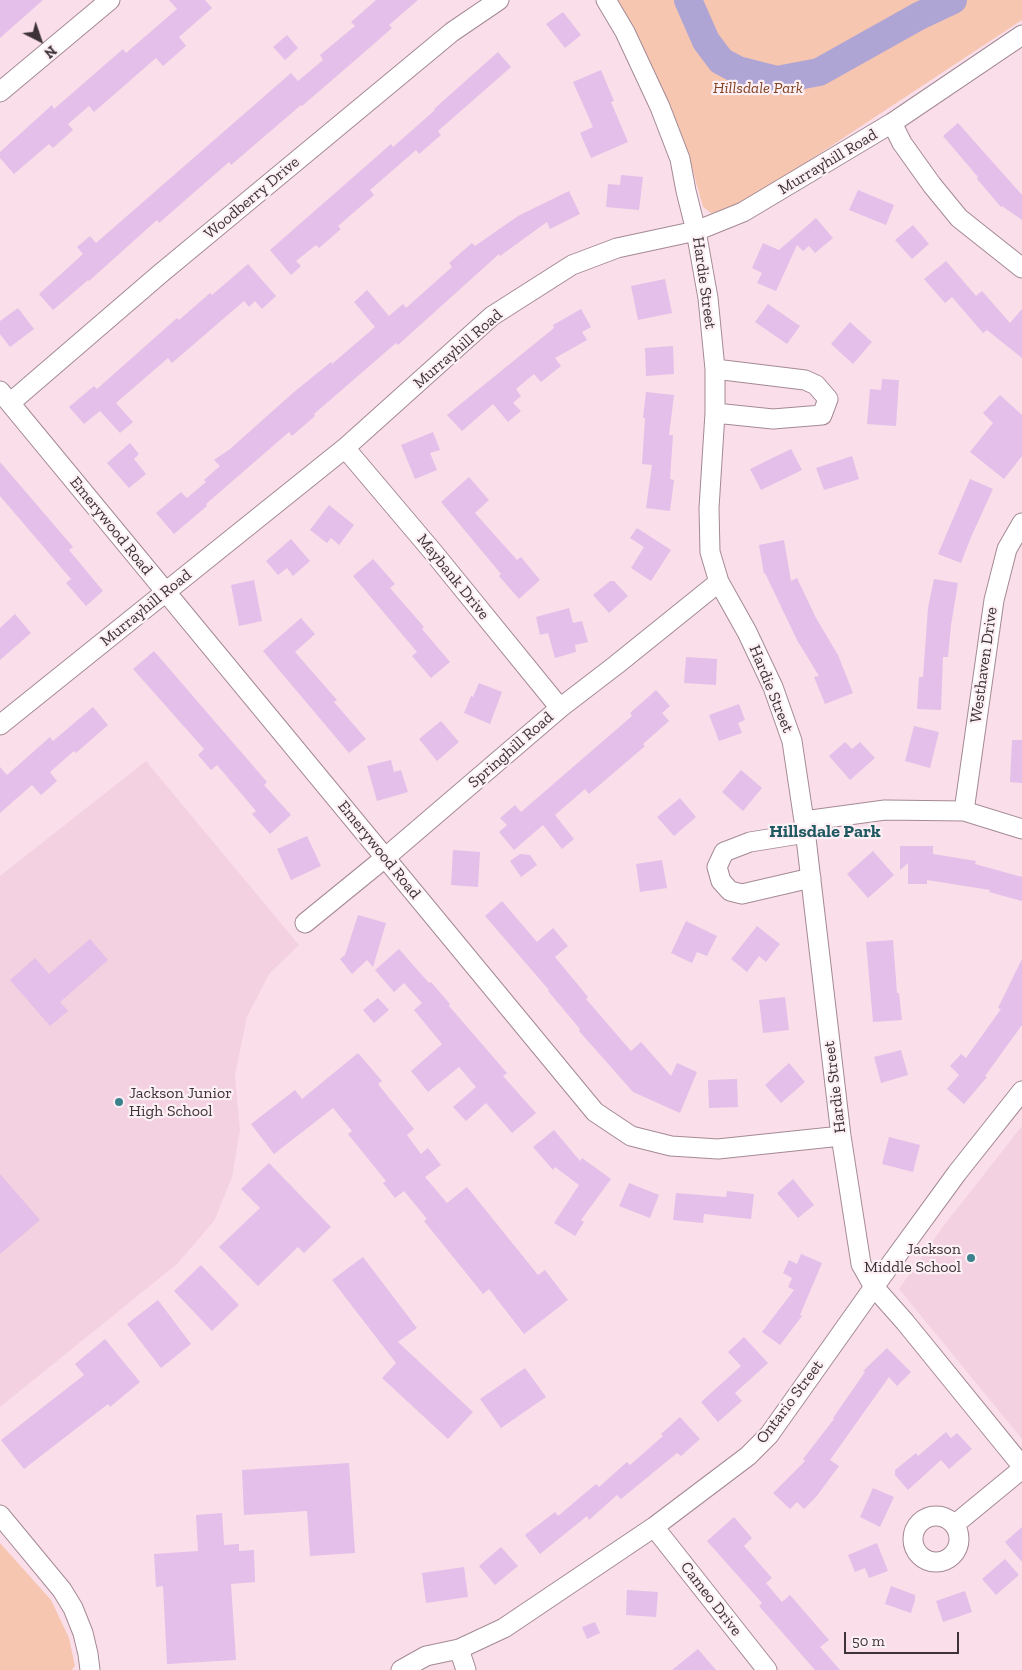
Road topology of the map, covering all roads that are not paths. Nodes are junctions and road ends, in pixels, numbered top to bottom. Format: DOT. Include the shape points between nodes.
graph roads {
  1 [pos="110,0"];
  2 [pos="499,0"];
  3 [pos="606,0"];
  4 [pos="1022,35"];
  5 [pos="0,92"];
  6 [pos="892,123"];
  7 [pos="696,231"];
  8 [pos="1022,268"];
  9 [pos="715,369"];
  10 [pos="5,397"];
  11 [pos="715,413"];
  12 [pos="345,448"];
  13 [pos="1022,524"];
  14 [pos="719,582"];
  15 [pos="166,592"];
  16 [pos="560,708"];
  17 [pos="0,724"];
  18 [pos="964,811"];
  19 [pos="805,827"];
  20 [pos="1022,829"];
  21 [pos="386,857"];
  22 [pos="811,878"];
  23 [pos="305,923"];
  24 [pos="1022,1091"];
  25 [pos="841,1136"];
  26 [pos="874,1287"];
  27 [pos="1022,1468"];
  28 [pos="0,1515"];
  29 [pos="954,1525"];
  30 [pos="654,1527"];
  31 [pos="459,1649"];
  32 [pos="90,1670"];
  33 [pos="401,1670"];
  34 [pos="466,1670"];
  35 [pos="767,1670"];
  1 -- 5 [label="street"];
  2 -- 10 [label="street, Woodberry Drive" via="452,32 160,274"];
  3 -- 7 [label="street, Hardie Street" via="625,32 660,107 680,159"];
  4 -- 6 [label="street, Murrayhill Road"];
  6 -- 7 [label="street, Murrayhill Road" via="743,212"];
  6 -- 8 [label="street" via="902,143 959,218"];
  7 -- 9 [label="street, Hardie Street" via="708,298"];
  7 -- 12 [label="street, Murrayhill Road" via="618,248 572,266 492,316"];
  9 -- 11 [label="street, Hardie Street"];
  9 -- 11 [label="street" via="805,380 816,385 828,399 822,415 773,418"];
  10 -- 15 [label="street, Emerywood Road"];
  11 -- 14 [label="street, Hardie Street" via="709,508 710,552"];
  12 -- 15 [label="street, Murrayhill Road"];
  12 -- 16 [label="street, Maybank Drive"];
  13 -- 18 [label="street, Westhaven Drive" via="1007,550 994,600"];
  14 -- 16 [label="street, Springhill Road"];
  14 -- 19 [label="street, Hardie Street" via="773,687 792,741"];
  15 -- 17 [label="street, Murrayhill Road"];
  15 -- 21 [label="street, Emerywood Road"];
  16 -- 21 [label="street, Springhill Road"];
  18 -- 19 [label="street" via="885,810"];
  18 -- 20 [label="street"];
  19 -- 22 [label="street, Hardie Street"];
  19 -- 22 [label="street" via="724,852 717,867 720,880 730,891 742,894"];
  21 -- 23 [label="street, Springhill Road"];
  21 -- 25 [label="street, Emerywood Road" via="595,1112 631,1136 671,1146 718,1149"];
  22 -- 25 [label="street, Hardie Street"];
  24 -- 26 [label="street, Ontario Street"];
  25 -- 26 [label="street, Hardie Street" via="861,1264"];
  26 -- 27 [label="street, Hardie Street"];
  26 -- 30 [label="street, Ontario Street" via="769,1434 748,1456"];
  27 -- 29 [label="street"];
  28 -- 32 [label="street" via="73,1608 84,1633"];
  30 -- 31 [label="street, Ontario Street" via="504,1628"];
  30 -- 35 [label="street, Cameo Drive"];
  31 -- 33 [label="street, Ontario Street" via="426,1656"];
  31 -- 34 [label="street"];
}
